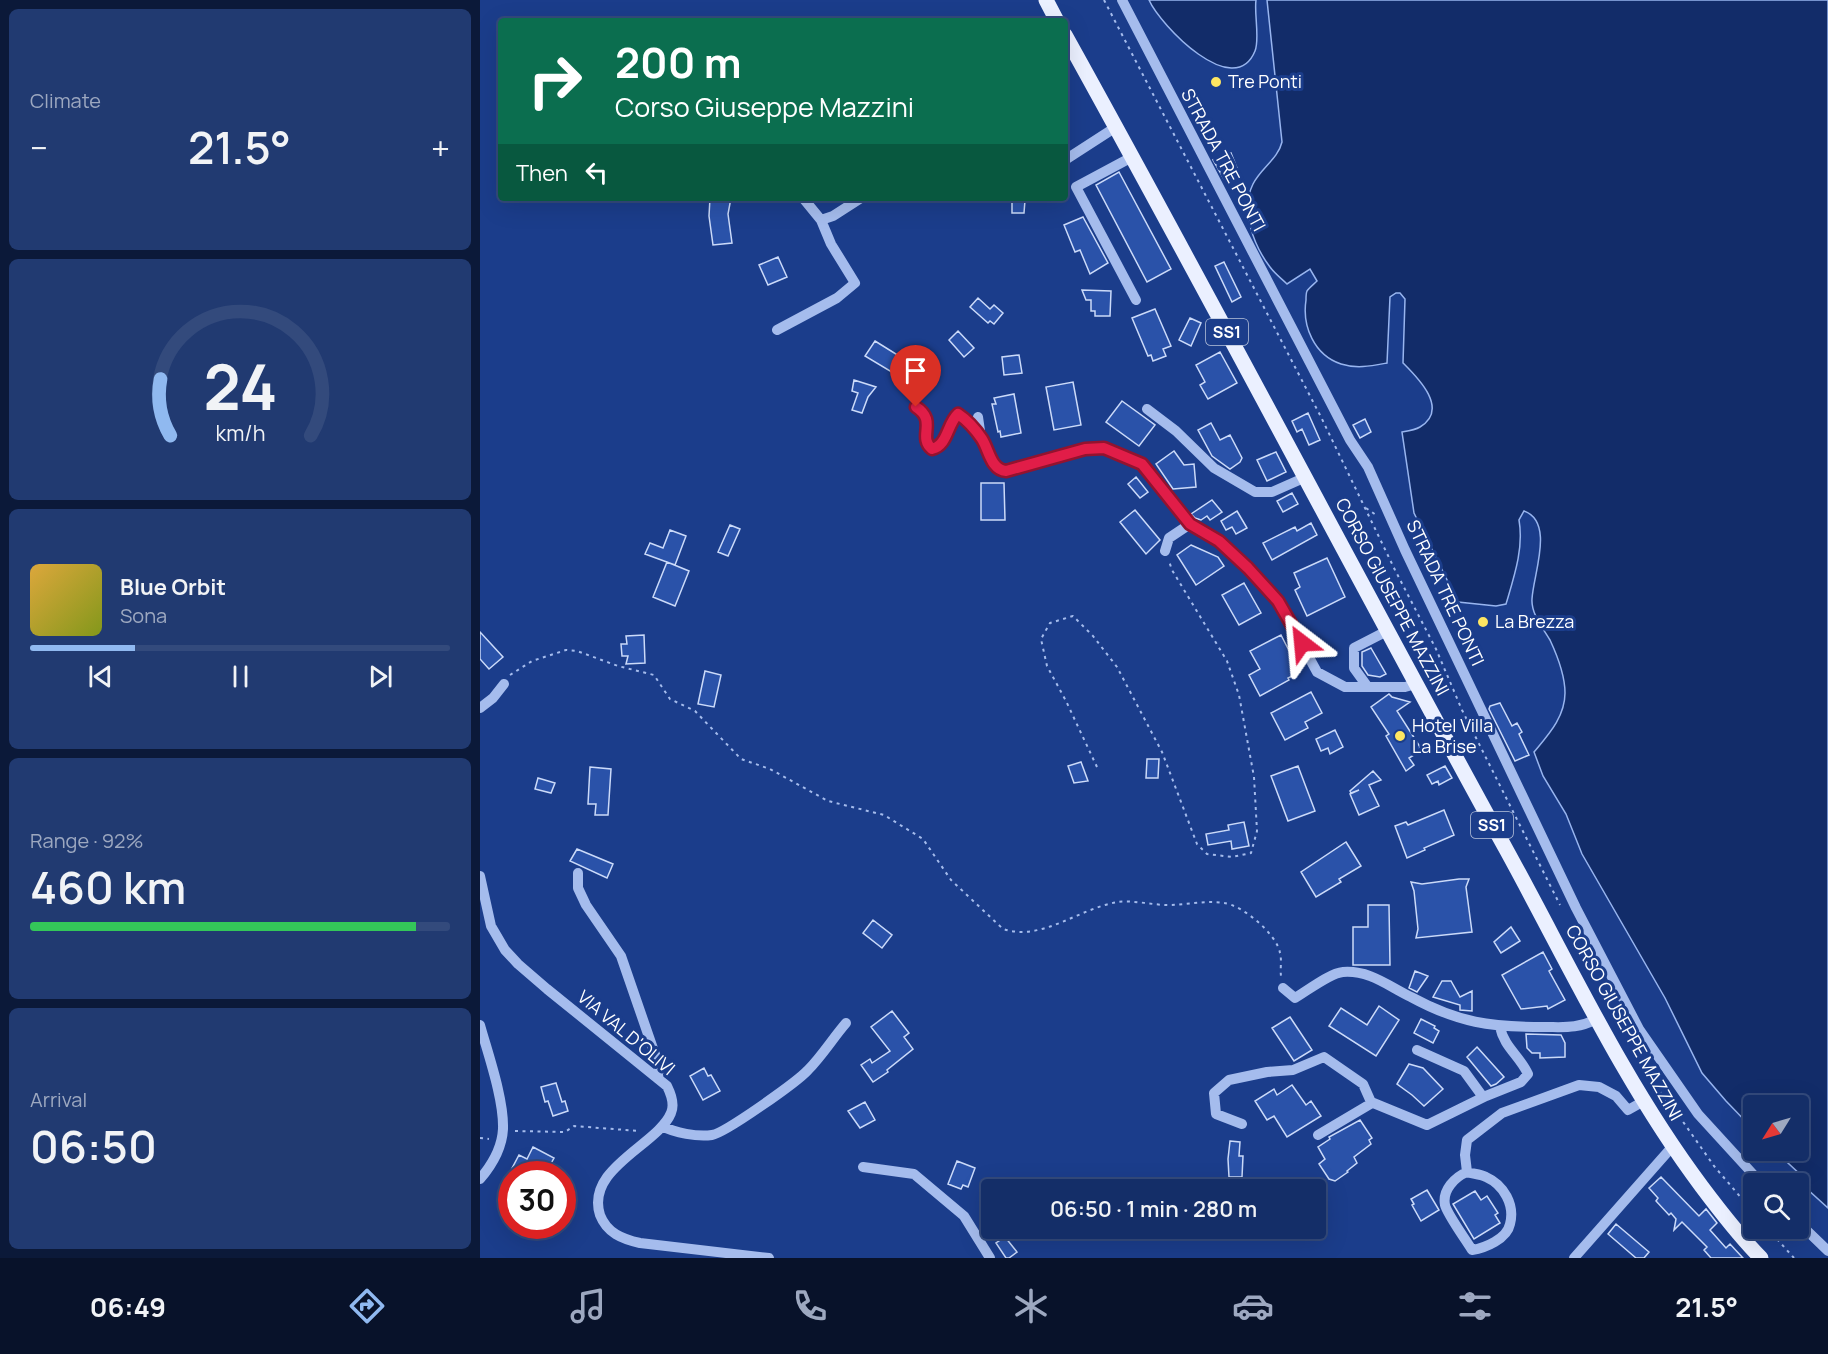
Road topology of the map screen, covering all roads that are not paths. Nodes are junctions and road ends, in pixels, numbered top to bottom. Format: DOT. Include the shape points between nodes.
graph roads {
  1 [pos="1046,0"];
  2 [pos="1122,0"];
  3 [pos="1055,18"];
  4 [pos="1068,40"];
  5 [pos="1116,127"];
  6 [pos="1132,157"];
  7 [pos="1068,158"];
  8 [pos="805,201"];
  9 [pos="856,201"];
  10 [pos="821,220"];
  11 [pos="1136,300"];
  12 [pos="777,330"];
  13 [pos="916,407"];
  14 [pos="1147,409"];
  15 [pos="978,417"];
  16 [pos="981,438"];
  17 [pos="1306,477"];
  18 [pos="1190,524"];
  19 [pos="1165,551"];
  20 [pos="1387,631"];
  21 [pos="504,684"];
  22 [pos="1416,684"];
  23 [pos="1366,686"];
  24 [pos="480,708"];
  25 [pos="578,873"];
  26 [pos="480,876"];
  27 [pos="1283,988"];
  28 [pos="1597,1019"];
  29 [pos="846,1023"];
  30 [pos="480,1025"];
  31 [pos="1500,1027"];
  32 [pos="1417,1050"];
  33 [pos="657,1078"];
  34 [pos="1484,1097"];
  35 [pos="1644,1101"];
  36 [pos="1372,1103"];
  37 [pos="1242,1124"];
  38 [pos="658,1129"];
  39 [pos="1318,1134"];
  40 [pos="1672,1147"];
  41 [pos="863,1167"];
  42 [pos="1467,1172"];
  43 [pos="1752,1173"];
  44 [pos="480,1179"];
  45 [pos="1809,1233"];
  46 [pos="1828,1251"];
  47 [pos="769,1258"];
  48 [pos="990,1258"];
  49 [pos="1574,1258"];
  50 [pos="1761,1258"];
  1 -- 3 [label="main road"];
  2 -- 43 [label="street, STRADA TRE PONTI" via="1350,440 1368,467 1576,908 1639,1029 1698,1114"];
  4 -- 5 [label="main road, CORSO GIUSEPPE MAZZINI / SS1"];
  5 -- 6 [label="main road, CORSO GIUSEPPE MAZZINI / SS1"];
  5 -- 7 [label="street"];
  6 -- 11 [label="street" via="1076,187"];
  6 -- 17 [label="main road, CORSO GIUSEPPE MAZZINI / SS1"];
  8 -- 10 [label="street"];
  9 -- 10 [label="street"];
  10 -- 12 [label="street" via="855,283 837,298"];
  13 -- 16 [label="street" via="926,415 927,444 932,449 943,442 958,414"];
  14 -- 17 [label="street" via="1214,468 1255,492 1272,492"];
  15 -- 16 [label="street"];
  16 -- 18 [label="street" via="995,466 1003,471 1085,449 1114,452 1142,464"];
  17 -- 20 [label="main road, CORSO GIUSEPPE MAZZINI / SS1"];
  18 -- 19 [label="street" via="1169,538"];
  18 -- 23 [label="street" via="1219,541 1278,601 1317,672 1346,687"];
  20 -- 22 [label="main road, CORSO GIUSEPPE MAZZINI / SS1"];
  20 -- 23 [label="street" via="1354,648 1354,668"];
  21 -- 24 [label="street"];
  22 -- 23 [label="street"];
  22 -- 28 [label="main road, CORSO GIUSEPPE MAZZINI / SS1"];
  25 -- 33 [label="street" via="578,888 586,904 621,956 659,1066"];
  26 -- 33 [label="street, VIA VAL D'OLIVI" via="491,926 505,950"];
  27 -- 31 [label="street" via="1295,998 1341,972 1371,975 1451,1017"];
  28 -- 31 [label="street" via="1582,1026"];
  28 -- 35 [label="main road, CORSO GIUSEPPE MAZZINI / SS1"];
  29 -- 38 [label="street" via="807,1071 733,1125 713,1135"];
  30 -- 44 [label="street" via="500,1099 503,1131 495,1158"];
  31 -- 34 [label="street" via="1503,1040 1523,1062 1528,1074 1521,1082"];
  32 -- 34 [label="street" via="1464,1071"];
  33 -- 38 [label="street, VIA VAL D'OLIVI" via="667,1086 673,1105"];
  34 -- 36 [label="street" via="1427,1125"];
  35 -- 40 [label="main road, CORSO GIUSEPPE MAZZINI / SS1"];
  35 -- 42 [label="street" via="1628,1110 1616,1096 1599,1087 1580,1085 1502,1113 1467,1140"];
  36 -- 37 [label="street" via="1363,1084 1324,1057 1293,1070 1229,1080 1214,1093 1216,1114"];
  36 -- 39 [label="street"];
  38 -- 47 [label="street, VIA VAL D'OLIVI" via="618,1164 603,1183 598,1201 607,1228 615,1235 640,1243"];
  40 -- 49 [label="street"];
  40 -- 50 [label="main road, CORSO GIUSEPPE MAZZINI / SS1"];
  41 -- 48 [label="street" via="914,1174 964,1216"];
  42 -- 42 [label="street" via="1487,1177 1509,1199 1510,1225 1503,1236 1482,1249 1472,1250 1445,1205 1446,1190"];
  45 -- 46 [label="street"];
}
